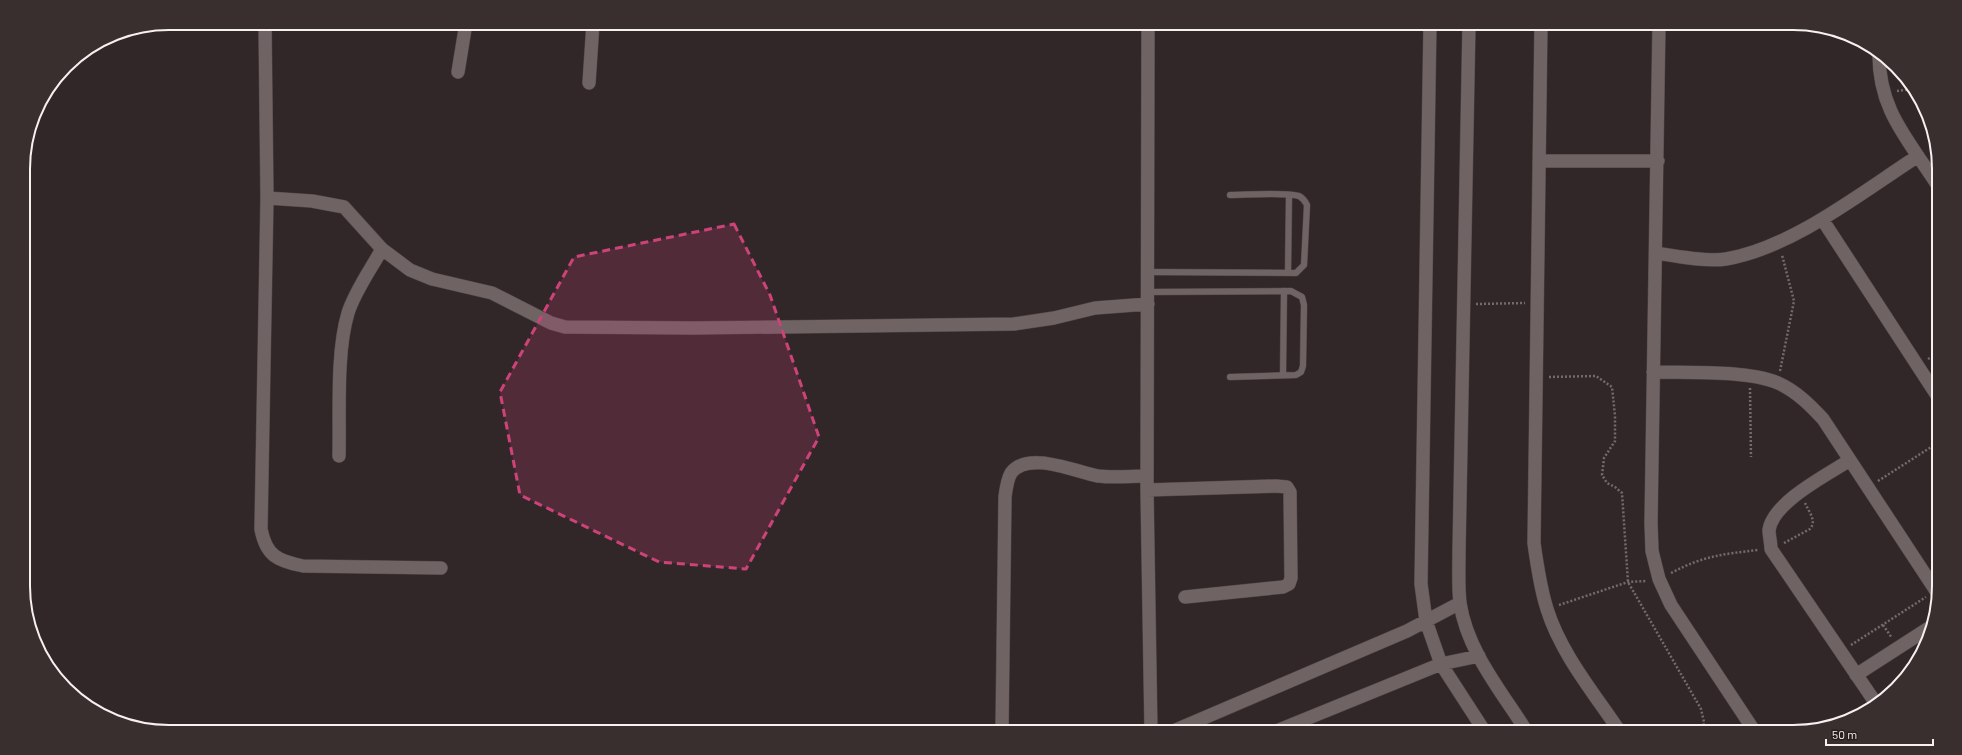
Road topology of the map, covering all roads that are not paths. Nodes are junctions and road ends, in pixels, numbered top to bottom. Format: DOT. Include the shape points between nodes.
graph roads {
  1 [pos="265,30"];
  2 [pos="465,30"];
  3 [pos="593,30"];
  4 [pos="1148,30"];
  5 [pos="1430,30"];
  6 [pos="1469,30"];
  7 [pos="1541,30"];
  8 [pos="1659,30"];
  9 [pos="1879,59"];
  10 [pos="458,72"];
  11 [pos="589,83"];
  12 [pos="1918,156"];
  13 [pos="1539,161"];
  14 [pos="1658,161"];
  15 [pos="1932,177"];
  16 [pos="1230,195"];
  17 [pos="1289,195"];
  18 [pos="266,198"];
  19 [pos="1822,219"];
  20 [pos="382,249"];
  21 [pos="1656,253"];
  22 [pos="1148,272"];
  23 [pos="1288,273"];
  24 [pos="1284,291"];
  25 [pos="1148,298"];
  26 [pos="1653,372"];
  27 [pos="1283,375"];
  28 [pos="1230,377"];
  29 [pos="1932,388"];
  30 [pos="339,456"];
  31 [pos="1850,460"];
  32 [pos="1147,476"];
  33 [pos="1147,490"];
  34 [pos="441,568"];
  35 [pos="1932,584"];
  36 [pos="1185,597"];
  37 [pos="1460,603"];
  38 [pos="1426,621"];
  39 [pos="1925,630"];
  40 [pos="1479,656"];
  41 [pos="1441,664"];
  42 [pos="1856,675"];
  43 [pos="1873,700"];
  44 [pos="1002,725"];
  45 [pos="1151,725"];
  46 [pos="1187,725"];
  47 [pos="1291,725"];
  48 [pos="1480,725"];
  49 [pos="1523,725"];
  50 [pos="1615,725"];
  51 [pos="1750,725"];
  1 -- 18 [label="street"];
  2 -- 10 [label="street"];
  3 -- 11 [label="street"];
  4 -- 22 [label="street"];
  5 -- 38 [label="street" via="1421,584"];
  6 -- 37 [label="street"];
  7 -- 13 [label="street"];
  8 -- 14 [label="street"];
  9 -- 12 [label="street" via="1882,93 1890,112"];
  12 -- 15 [label="street"];
  12 -- 19 [label="street"];
  13 -- 14 [label="street"];
  13 -- 50 [label="street" via="1534,543 1538,577 1547,610 1563,647"];
  14 -- 21 [label="street"];
  16 -- 17 [label="lane"];
  17 -- 23 [label="lane"];
  17 -- 23 [label="lane" via="1300,196 1306,205 1304,265 1296,273"];
  18 -- 20 [label="street" via="312,201 344,207"];
  18 -- 34 [label="street" via="261,529 264,543 279,559 303,566"];
  19 -- 21 [label="street" via="1752,253 1724,260"];
  19 -- 29 [label="street"];
  20 -- 25 [label="street" via="410,270 432,279 492,293 551,323 579,328 1014,324"];
  20 -- 30 [label="street" via="348,312 344,329"];
  21 -- 26 [label="street"];
  22 -- 23 [label="lane"];
  22 -- 25 [label="street"];
  24 -- 25 [label="lane"];
  24 -- 27 [label="lane"];
  24 -- 27 [label="lane" via="1298,294 1302,297 1304,305 1303,366 1299,374"];
  25 -- 32 [label="street"];
  26 -- 31 [label="street" via="1750,375 1778,383 1803,398 1823,419"];
  26 -- 51 [label="street" via="1651,523 1652,552 1659,579 1671,605"];
  27 -- 28 [label="lane"];
  31 -- 35 [label="street"];
  31 -- 42 [label="street" via="1790,499 1776,512 1769,530 1771,549"];
  32 -- 33 [label="street"];
  32 -- 44 [label="street" via="1099,476 1065,466 1032,464 1023,464 1010,474 1004,511"];
  33 -- 36 [label="street" via="1276,486 1287,488 1290,492 1289,584 1283,587"];
  33 -- 45 [label="street"];
  37 -- 38 [label="street"];
  37 -- 40 [label="street" via="1467,630"];
  38 -- 41 [label="street"];
  38 -- 46 [label="street"];
  39 -- 42 [label="street"];
  40 -- 41 [label="street"];
  40 -- 49 [label="street"];
  41 -- 47 [label="street"];
  41 -- 48 [label="street"];
  42 -- 43 [label="street"];
}
